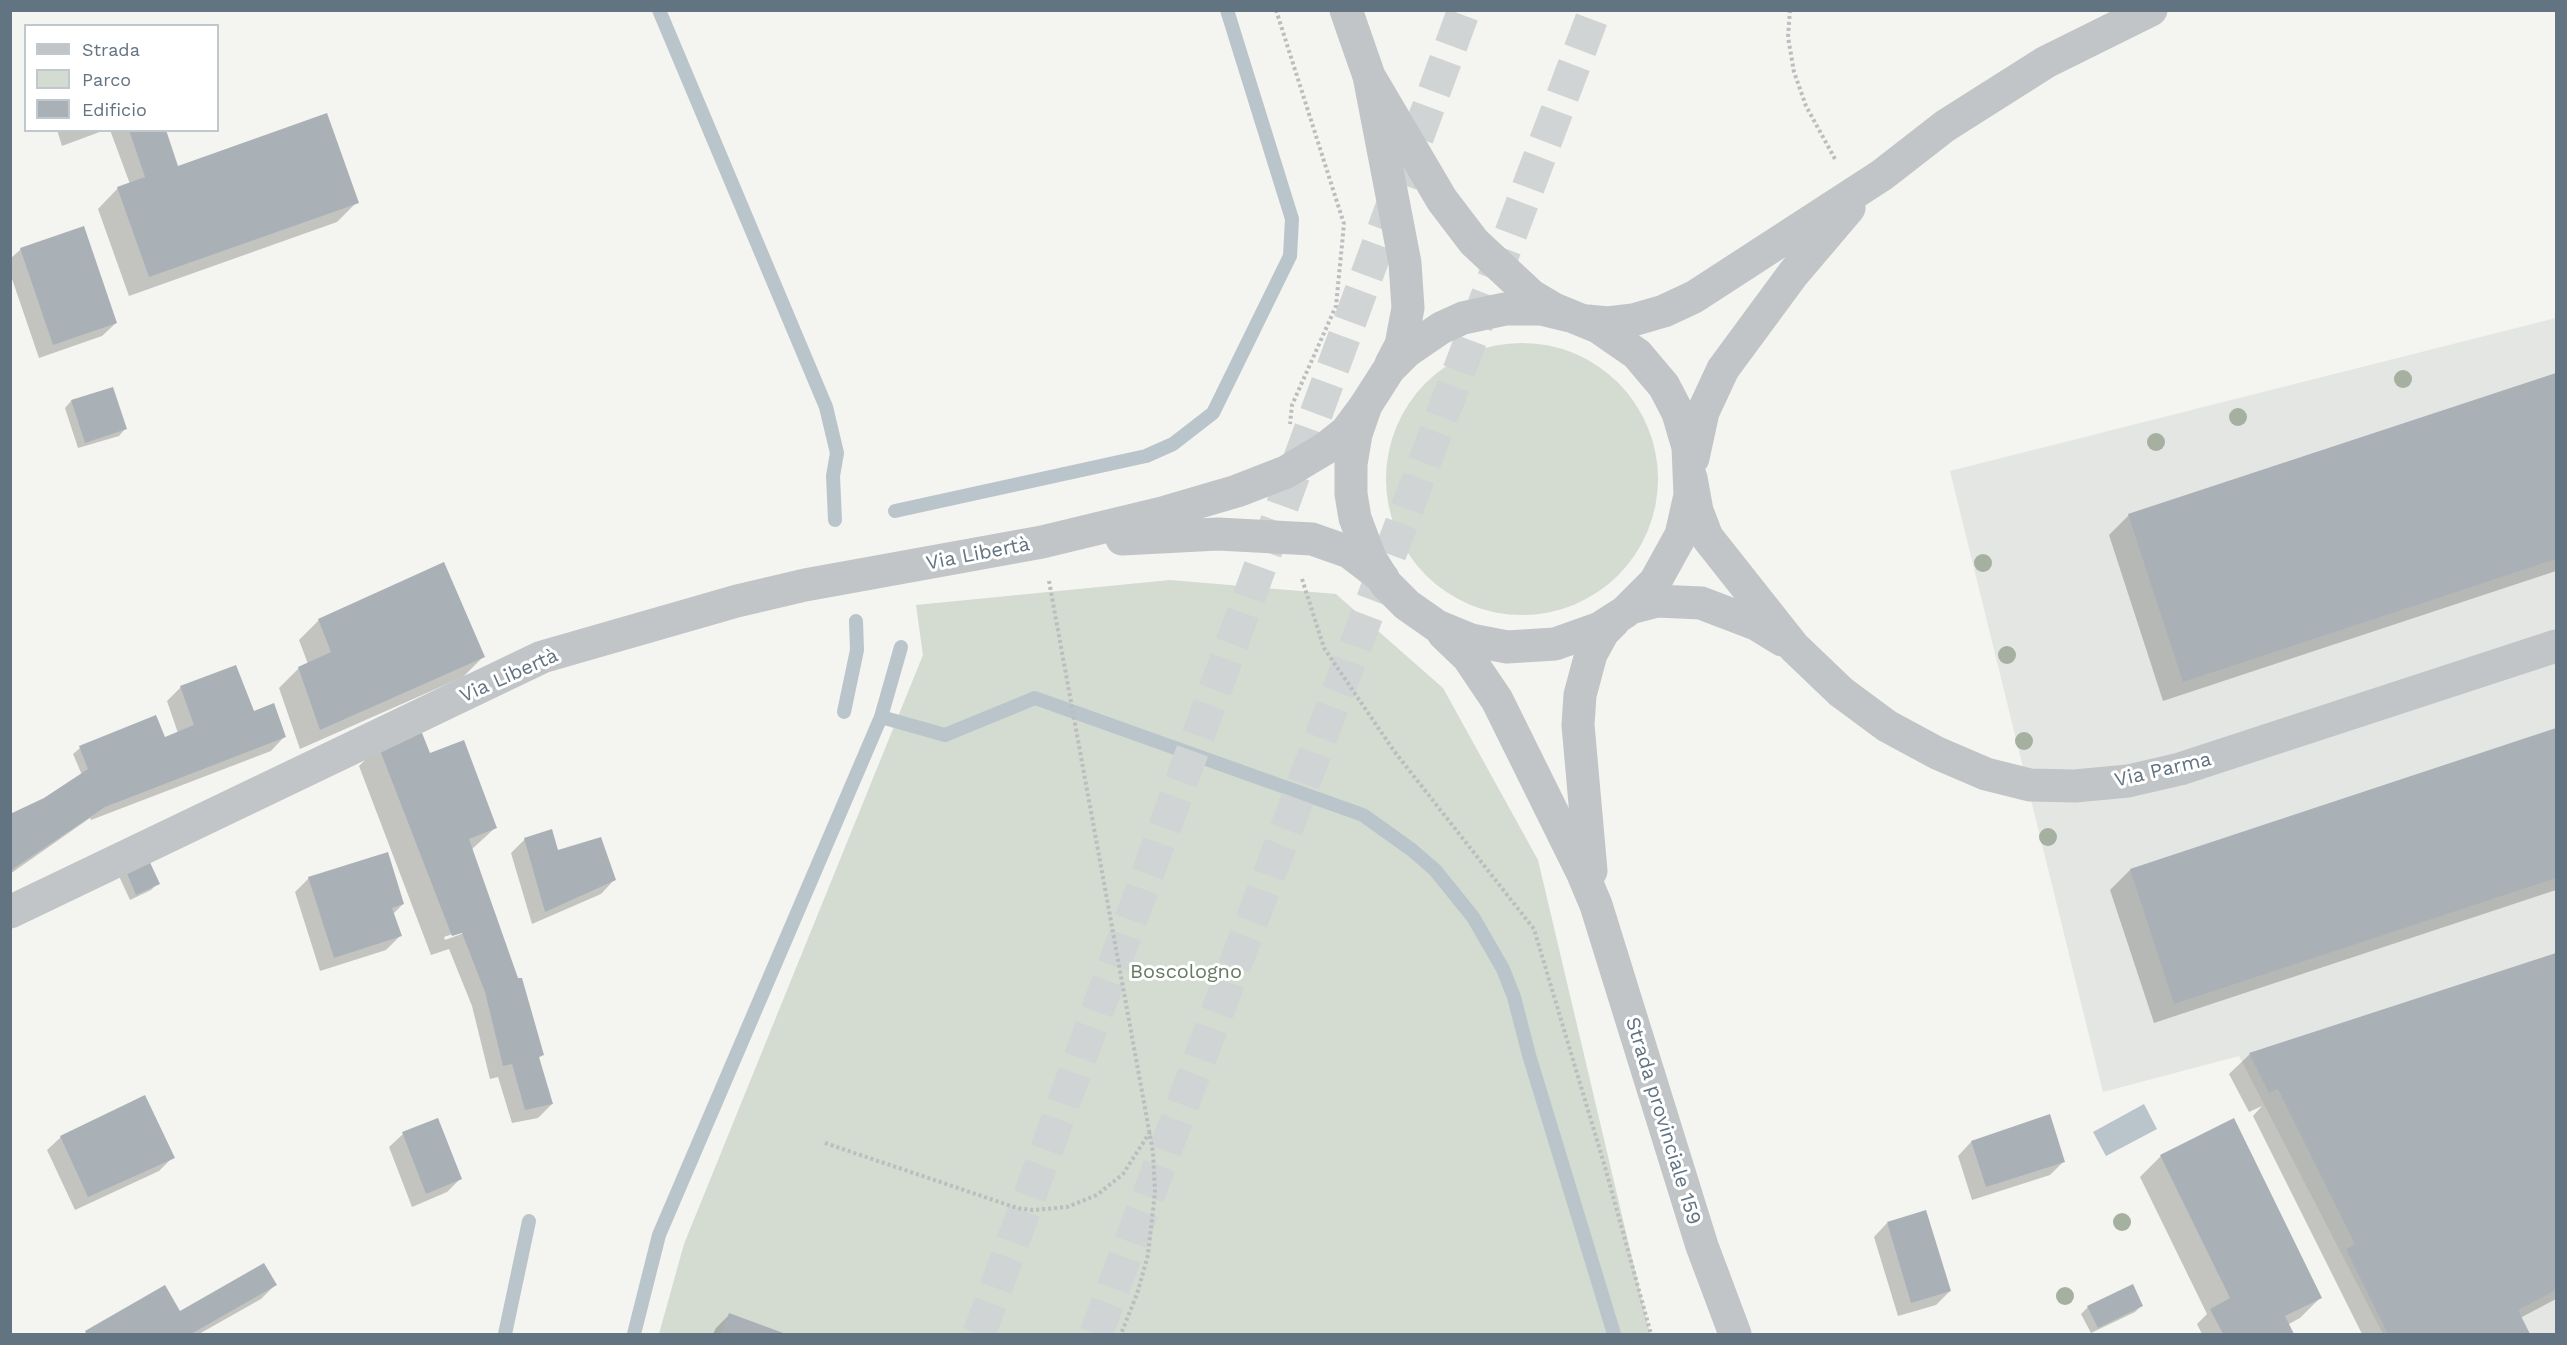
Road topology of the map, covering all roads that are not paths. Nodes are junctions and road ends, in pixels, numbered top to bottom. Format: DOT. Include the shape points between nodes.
graph roads {
  1 [pos="1346,10"];
  2 [pos="2151,10"];
  3 [pos="1370,76"];
  4 [pos="1882,175"];
  5 [pos="1576,318"];
  6 [pos="1386,374"];
  7 [pos="1366,405"];
  8 [pos="1690,477"];
  9 [pos="1042,542"];
  10 [pos="1383,578"];
  11 [pos="1625,611"];
  12 [pos="1427,620"];
  13 [pos="2556,646"];
  14 [pos="1794,647"];
  15 [pos="1596,905"];
  16 [pos="10,912"];
  17 [pos="1735,1335"];
  1 -- 3 [label="street, Strada provinciale 159"];
  2 -- 4 [label="street" via="2046,62 1945,126"];
  3 -- 5 [label="street, Strada provinciale 159" via="1442,200 1474,242 1532,296"];
  3 -- 6 [label="street, Strada provinciale 159" via="1408,288 1401,345"];
  4 -- 5 [label="street" via="1679,305 1620,323"];
  4 -- 8 [label="street" via="1801,265 1723,369 1703,412"];
  5 -- 6 [label="street, Strada provinciale 159" via="1541,309 1517,308 1464,318 1425,337"];
  5 -- 8 [label="street, Strada provinciale 159" via="1623,342 1660,381 1684,430"];
  6 -- 7 [label="street, Strada provinciale 159"];
  7 -- 9 [label="street" via="1346,432 1286,472 1162,513"];
  7 -- 10 [label="street, Strada provinciale 159" via="1353,446 1351,494 1362,541"];
  8 -- 11 [label="street, Strada provinciale 159" via="1688,507 1674,552 1654,582"];
  8 -- 14 [label="street" via="1707,537"];
  9 -- 10 [label="street" via="1218,534 1312,539 1349,552"];
  9 -- 16 [label="street, Via Libertà" via="748,598 542,657"];
  10 -- 12 [label="street, Strada provinciale 159" via="1398,597"];
  11 -- 12 [label="street, Strada provinciale 159" via="1572,640 1525,648 1471,640"];
  11 -- 14 [label="street" via="1657,601 1701,603 1756,624"];
  11 -- 15 [label="street, Strada provinciale 159" via="1603,632 1591,654 1578,711"];
  12 -- 15 [label="street, Strada provinciale 159" via="1468,657 1497,700"];
  13 -- 14 [label="street, Via Parma" via="2180,770 2128,781 2075,786 2030,785 1986,774 1937,753 1877,719 1841,692"];
  15 -- 17 [label="street, Strada provinciale 159" via="1702,1246"];
}
